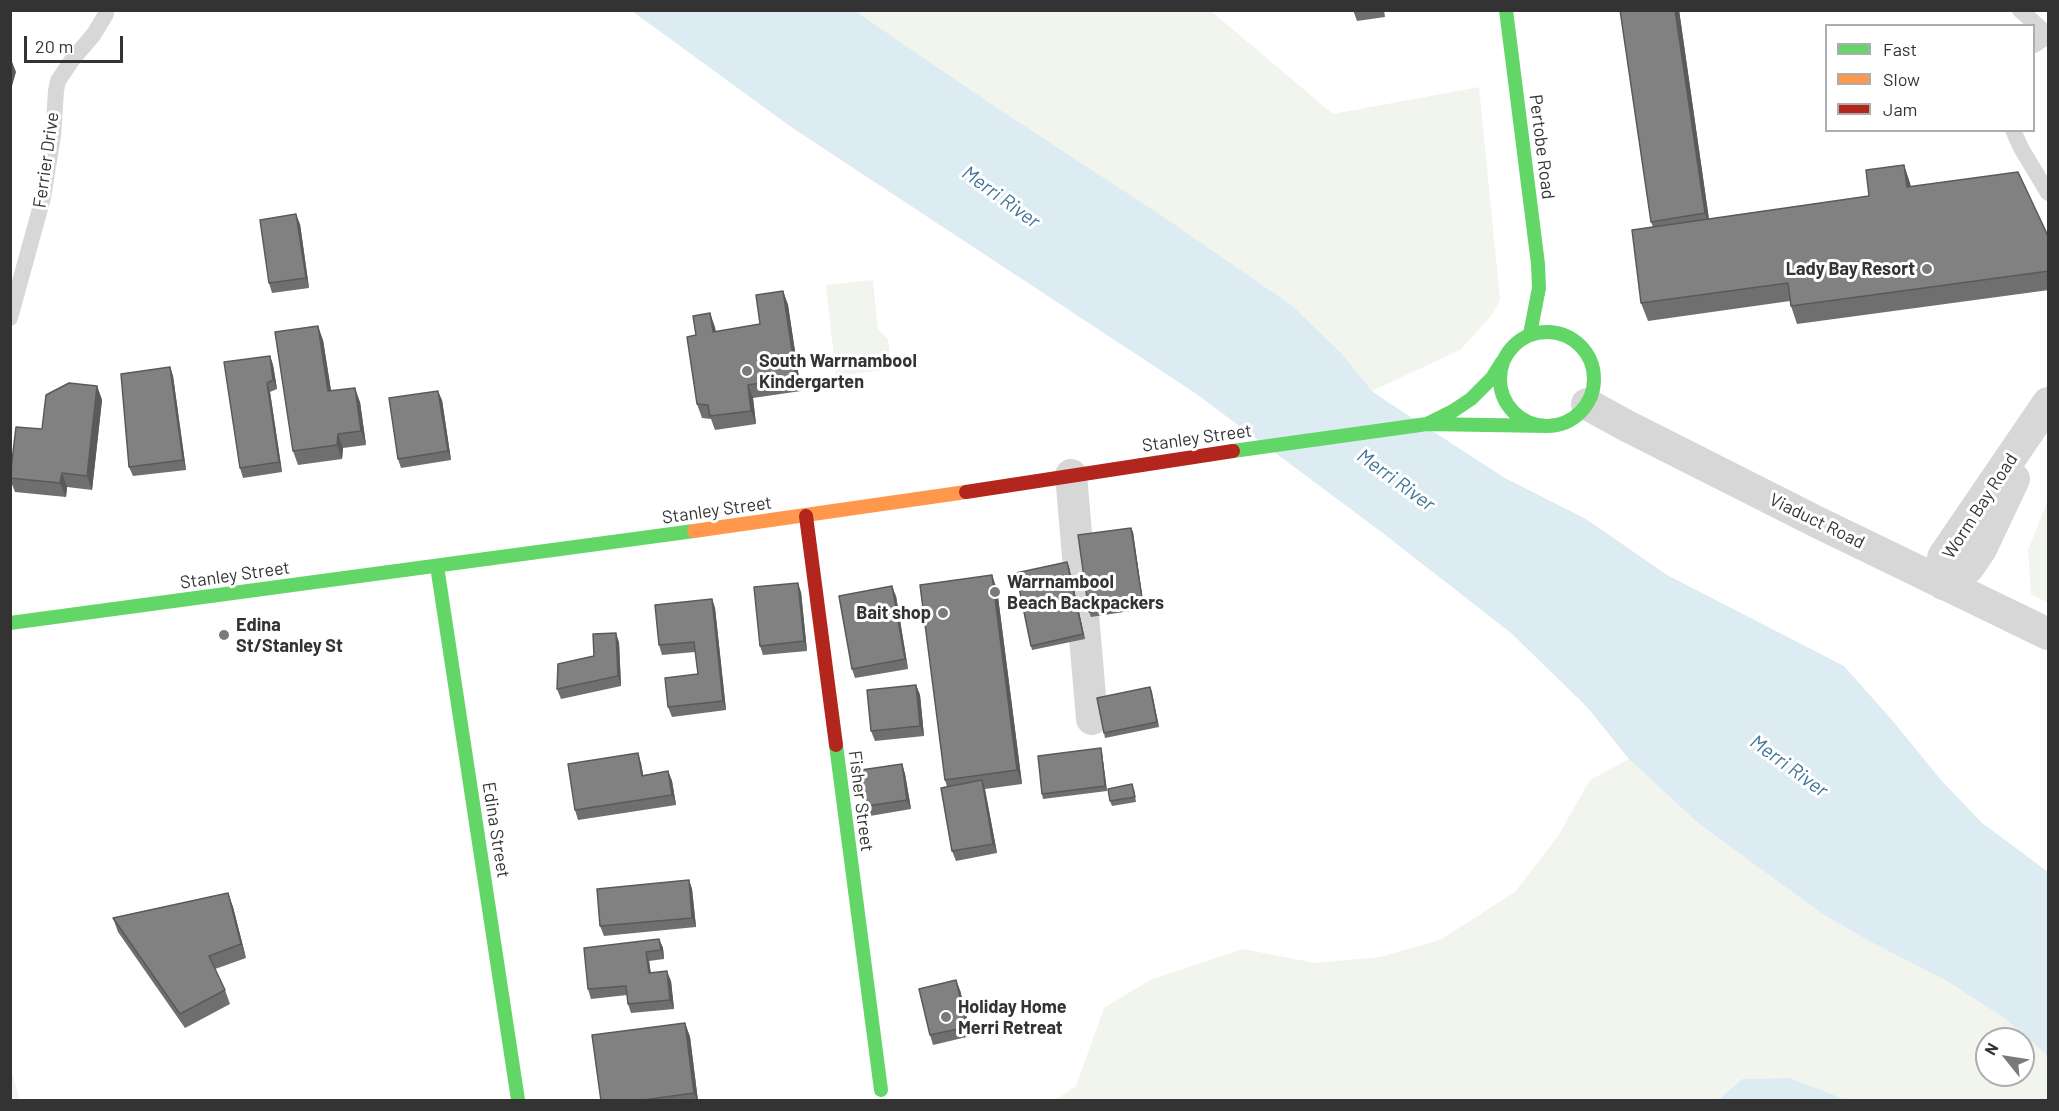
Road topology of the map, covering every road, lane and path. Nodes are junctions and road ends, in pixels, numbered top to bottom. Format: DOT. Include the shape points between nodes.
graph roads {
  1 [pos="1506,10"];
  2 [pos="2020,10"];
  3 [pos="105,14"];
  4 [pos="2049,36"];
  5 [pos="2035,44"];
  6 [pos="2014,132"];
  7 [pos="2049,194"];
  8 [pos="1539,288"];
  9 [pos="10,318"];
  10 [pos="1530,334"];
  11 [pos="1567,335"];
  12 [pos="1502,362"];
  13 [pos="1587,404"];
  14 [pos="2041,414"];
  15 [pos="1427,424"];
  16 [pos="1547,426"];
  17 [pos="1071,475"];
  18 [pos="806,516"];
  19 [pos="437,566"];
  20 [pos="1943,584"];
  21 [pos="10,623"];
  22 [pos="2049,634"];
  23 [pos="1092,719"];
  24 [pos="880,1090"];
  25 [pos="519,1101"];
  1 -- 8 [label="street, Pertobe Road"];
  2 -- 4 [label="lane"];
  3 -- 9 [label="lane, Ferrier Drive" via="58,81 43,198"];
  4 -- 5 [label="lane"];
  6 -- 7 [label="lane"];
  8 -- 10 [label="street, Pertobe Road"];
  8 -- 11 [label="street, Pertobe Road"];
  10 -- 11 [label="street" via="1542,331"];
  10 -- 12 [label="street" via="1508,350"];
  11 -- 13 [label="street" via="1587,353 1593,365 1593,392"];
  12 -- 15 [label="street, Stanley Street" via="1471,399"];
  12 -- 16 [label="street" via="1499,376 1507,406 1531,424"];
  13 -- 16 [label="street" via="1563,424"];
  13 -- 20 [label="street, Viaduct Road"];
  14 -- 20 [label="street, Worm Bay Road" via="1943,557"];
  15 -- 16 [label="street, Stanley Street"];
  15 -- 17 [label="street, Stanley Street"];
  17 -- 18 [label="street, Stanley Street"];
  17 -- 23 [label="street"];
  18 -- 19 [label="street, Stanley Street"];
  18 -- 24 [label="street, Fisher Street"];
  19 -- 21 [label="street, Stanley Street"];
  19 -- 25 [label="street, Edina Street"];
  20 -- 22 [label="street, Viaduct Road"];
}
